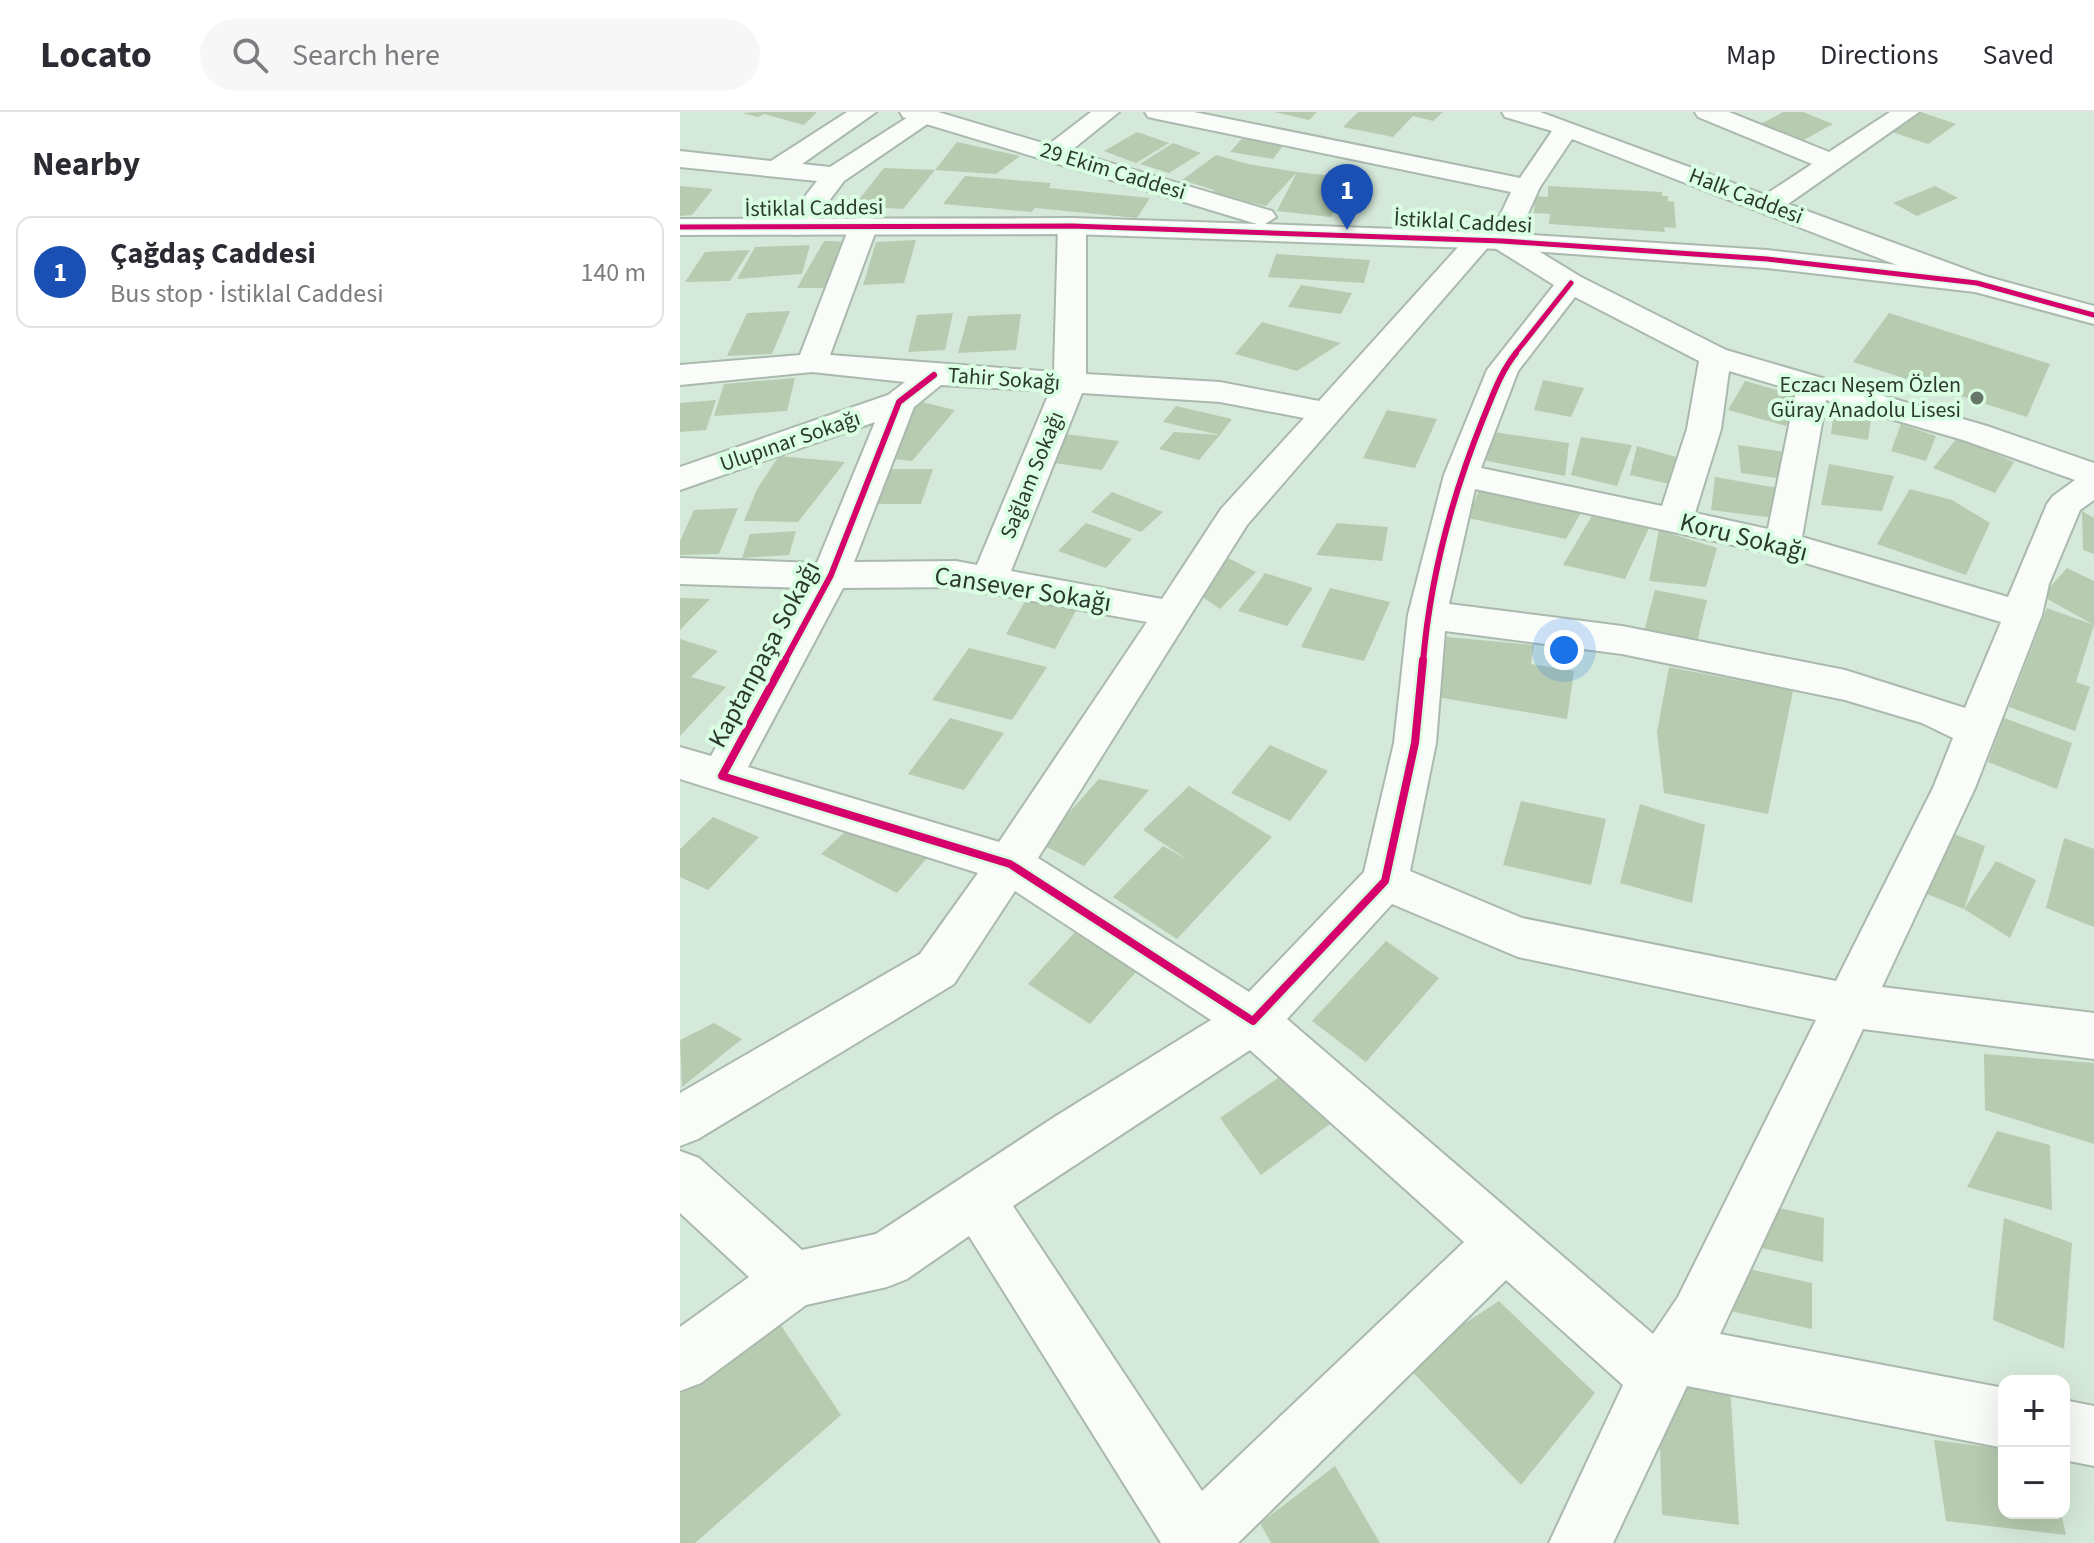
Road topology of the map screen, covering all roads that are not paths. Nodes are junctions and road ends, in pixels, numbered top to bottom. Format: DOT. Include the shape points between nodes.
graph roads {
  1 [pos="864,112"];
  2 [pos="1107,112"];
  3 [pos="1157,112"];
  4 [pos="1514,112"];
  5 [pos="1707,112"];
  6 [pos="1907,112"];
  7 [pos="919,114"];
  8 [pos="1567,128"];
  9 [pos="1053,153"];
  10 [pos="680,159"];
  11 [pos="1831,162"];
  12 [pos="776,169"];
  13 [pos="835,175"];
  14 [pos="1527,187"];
  15 [pos="1769,204"];
  16 [pos="864,225"];
  17 [pos="1072,226"];
  18 [pos="680,227"];
  19 [pos="795,227"];
  20 [pos="1314,233"];
  21 [pos="1490,241"];
  22 [pos="1571,283"];
  23 [pos="1977,283"];
  24 [pos="2094,315"];
  25 [pos="1715,357"];
  26 [pos="812,363"];
  27 [pos="680,375"];
  28 [pos="934,375"];
  29 [pos="1070,383"];
  30 [pos="1813,384"];
  31 [pos="899,402"];
  32 [pos="1327,412"];
  33 [pos="1461,475"];
  34 [pos="2094,475"];
  35 [pos="680,479"];
  36 [pos="2094,483"];
  37 [pos="1675,520"];
  38 [pos="1783,544"];
  39 [pos="680,571"];
  40 [pos="831,575"];
  41 [pos="989,580"];
  42 [pos="1173,614"];
  43 [pos="1427,615"];
  44 [pos="2023,615"];
  45 [pos="1977,732"];
  46 [pos="680,763"];
  47 [pos="722,776"];
  48 [pos="1010,864"];
  49 [pos="1385,881"];
  50 [pos="1849,1005"];
  51 [pos="1253,1021"];
  52 [pos="2094,1036"];
  53 [pos="680,1121"];
  54 [pos="680,1177"];
  55 [pos="976,1199"];
  56 [pos="1505,1242"];
  57 [pos="793,1280"];
  58 [pos="680,1362"];
  59 [pos="1666,1366"];
  60 [pos="1998,1417"];
  61 [pos="2070,1431"];
  62 [pos="2094,1436"];
  63 [pos="1196,1542"];
  64 [pos="1581,1543"];
  1 -- 12 [label="street"];
  2 -- 9 [label="street"];
  3 -- 14 [label="street"];
  4 -- 8 [label="street, Halk Caddesi"];
  5 -- 11 [label="street"];
  6 -- 11 [label="street"];
  7 -- 9 [label="street, 29 Ekim Caddesi"];
  7 -- 13 [label="street"];
  8 -- 14 [label="street"];
  8 -- 15 [label="street, Halk Caddesi"];
  9 -- 20 [label="street, 29 Ekim Caddesi"];
  10 -- 12 [label="street"];
  11 -- 15 [label="street"];
  12 -- 13 [label="street"];
  13 -- 19 [label="street"];
  14 -- 21 [label="street"];
  15 -- 23 [label="street, Halk Caddesi"];
  16 -- 17 [label="street, İstiklal Caddesi"];
  16 -- 19 [label="street, İstiklal Caddesi"];
  16 -- 26 [label="street"];
  17 -- 20 [label="street, İstiklal Caddesi"];
  17 -- 29 [label="street, Sağlam Sokağı"];
  18 -- 19 [label="street, İstiklal Caddesi"];
  20 -- 21 [label="street, İstiklal Caddesi"];
  21 -- 22 [label="street"];
  21 -- 23 [label="street, İstiklal Caddesi" via="1767,259"];
  21 -- 32 [label="street"];
  22 -- 25 [label="street"];
  22 -- 33 [label="street" via="1503,370"];
  23 -- 24 [label="street, İstiklal Caddesi"];
  25 -- 30 [label="street"];
  25 -- 37 [label="street" via="1704,429"];
  26 -- 27 [label="street, Tahir Sokağı"];
  26 -- 28 [label="street, Tahir Sokağı"];
  28 -- 29 [label="street, Tahir Sokağı"];
  28 -- 31 [label="street"];
  29 -- 32 [label="street, Tahir Sokağı" via="1220,392"];
  29 -- 41 [label="street, Sağlam Sokağı"];
  30 -- 34 [label="street"];
  30 -- 38 [label="street"];
  31 -- 35 [label="street, Ulupınar Sokağı"];
  31 -- 40 [label="street, Kaptanpaşa Sokağı"];
  32 -- 42 [label="street" via="1234,517"];
  33 -- 37 [label="street, Koru Sokağı"];
  33 -- 43 [label="street"];
  36 -- 44 [label="street" via="2065,504 2030,584"];
  37 -- 38 [label="street, Koru Sokağı"];
  38 -- 44 [label="street, Koru Sokağı"];
  39 -- 40 [label="street, Cansever Sokağı"];
  40 -- 41 [label="street, Cansever Sokağı" via="956,574"];
  40 -- 47 [label="street, Kaptanpaşa Sokağı"];
  41 -- 42 [label="street, Cansever Sokağı"];
  42 -- 48 [label="street"];
  43 -- 45 [label="street" via="1622,640 1845,685 1936,712"];
  43 -- 49 [label="street" via="1415,743"];
  44 -- 45 [label="street"];
  45 -- 50 [label="street"];
  46 -- 47 [label="street"];
  47 -- 48 [label="street, Kaptanpaşa Sokağı"];
  48 -- 51 [label="street, Kaptanpaşa Sokağı"];
  48 -- 53 [label="street" via="937,969"];
  49 -- 50 [label="street" via="1518,937"];
  49 -- 51 [label="street"];
  50 -- 52 [label="street"];
  50 -- 59 [label="street" via="1698,1317"];
  51 -- 55 [label="street"];
  51 -- 56 [label="street, Kaptanpaşa Sokağı"];
  54 -- 57 [label="street"];
  55 -- 57 [label="street" via="887,1259"];
  55 -- 63 [label="street"];
  56 -- 59 [label="street, Kaptanpaşa Sokağı"];
  56 -- 63 [label="street"];
  57 -- 58 [label="street"];
  59 -- 60 [label="street"];
  59 -- 64 [label="street"];
  61 -- 62 [label="street"];
}
